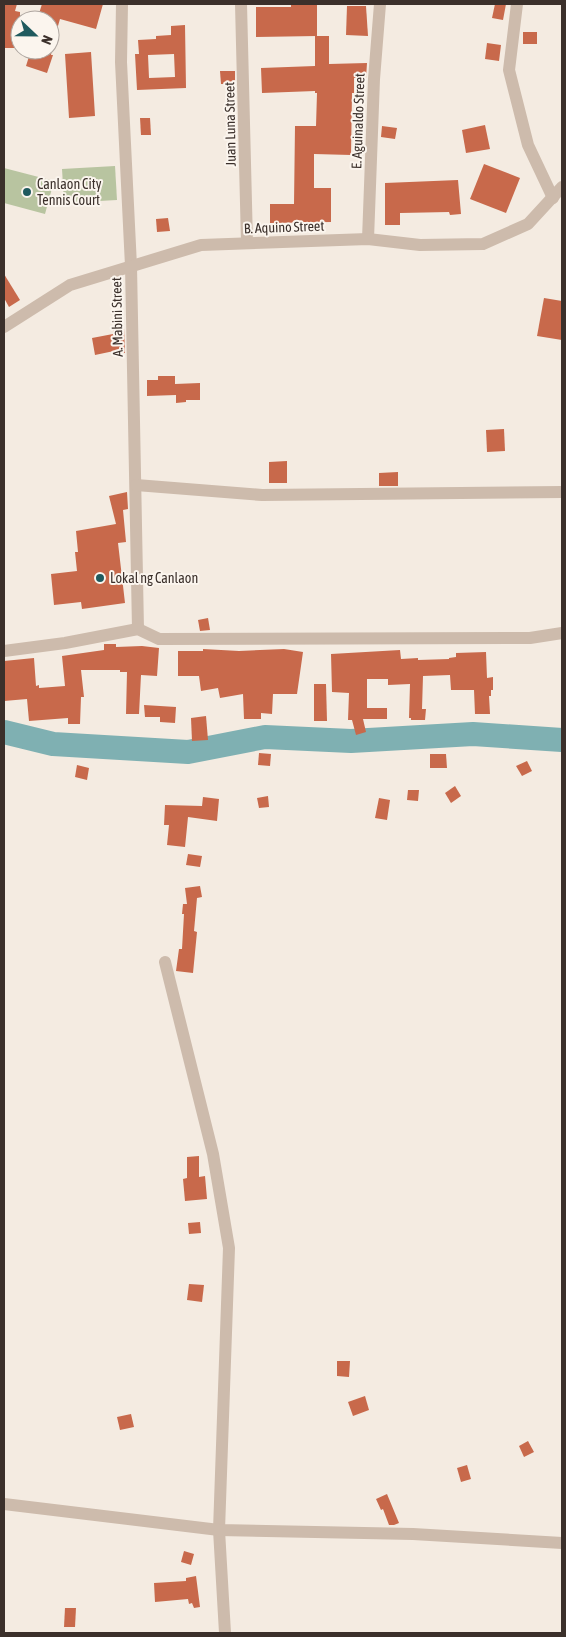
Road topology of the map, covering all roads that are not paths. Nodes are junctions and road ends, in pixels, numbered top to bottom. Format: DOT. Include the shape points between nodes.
graph roads {
  1 [pos="122,4"];
  2 [pos="241,4"];
  3 [pos="380,4"];
  4 [pos="517,4"];
  5 [pos="562,187"];
  6 [pos="553,198"];
  7 [pos="368,240"];
  8 [pos="248,243"];
  9 [pos="131,266"];
  10 [pos="4,326"];
  11 [pos="136,485"];
  12 [pos="562,492"];
  13 [pos="138,629"];
  14 [pos="562,633"];
  15 [pos="4,651"];
  16 [pos="165,962"];
  17 [pos="4,1504"];
  18 [pos="219,1530"];
  19 [pos="562,1543"];
  20 [pos="225,1633"];
  1 -- 9 [label="street, A. Mabini Street" via="121,62"];
  2 -- 8 [label="street, Juan Luna Street"];
  3 -- 7 [label="street, E. Aguinaldo Street"];
  4 -- 6 [label="street" via="509,70 528,145"];
  5 -- 6 [label="street, B. Aquino Street"];
  6 -- 7 [label="street, B. Aquino Street" via="528,224 483,244 420,245"];
  7 -- 8 [label="street, B. Aquino Street"];
  8 -- 9 [label="street, B. Aquino Street" via="201,245"];
  9 -- 10 [label="street, B. Aquino Street" via="70,285"];
  9 -- 11 [label="street, A. Mabini Street"];
  11 -- 12 [label="street" via="262,495"];
  11 -- 13 [label="street, A. Mabini Street"];
  13 -- 14 [label="street" via="160,639 530,638"];
  13 -- 15 [label="street"];
  16 -- 18 [label="street" via="213,1154 229,1248"];
  17 -- 18 [label="street"];
  18 -- 19 [label="street" via="413,1534"];
  18 -- 20 [label="street"];
}
